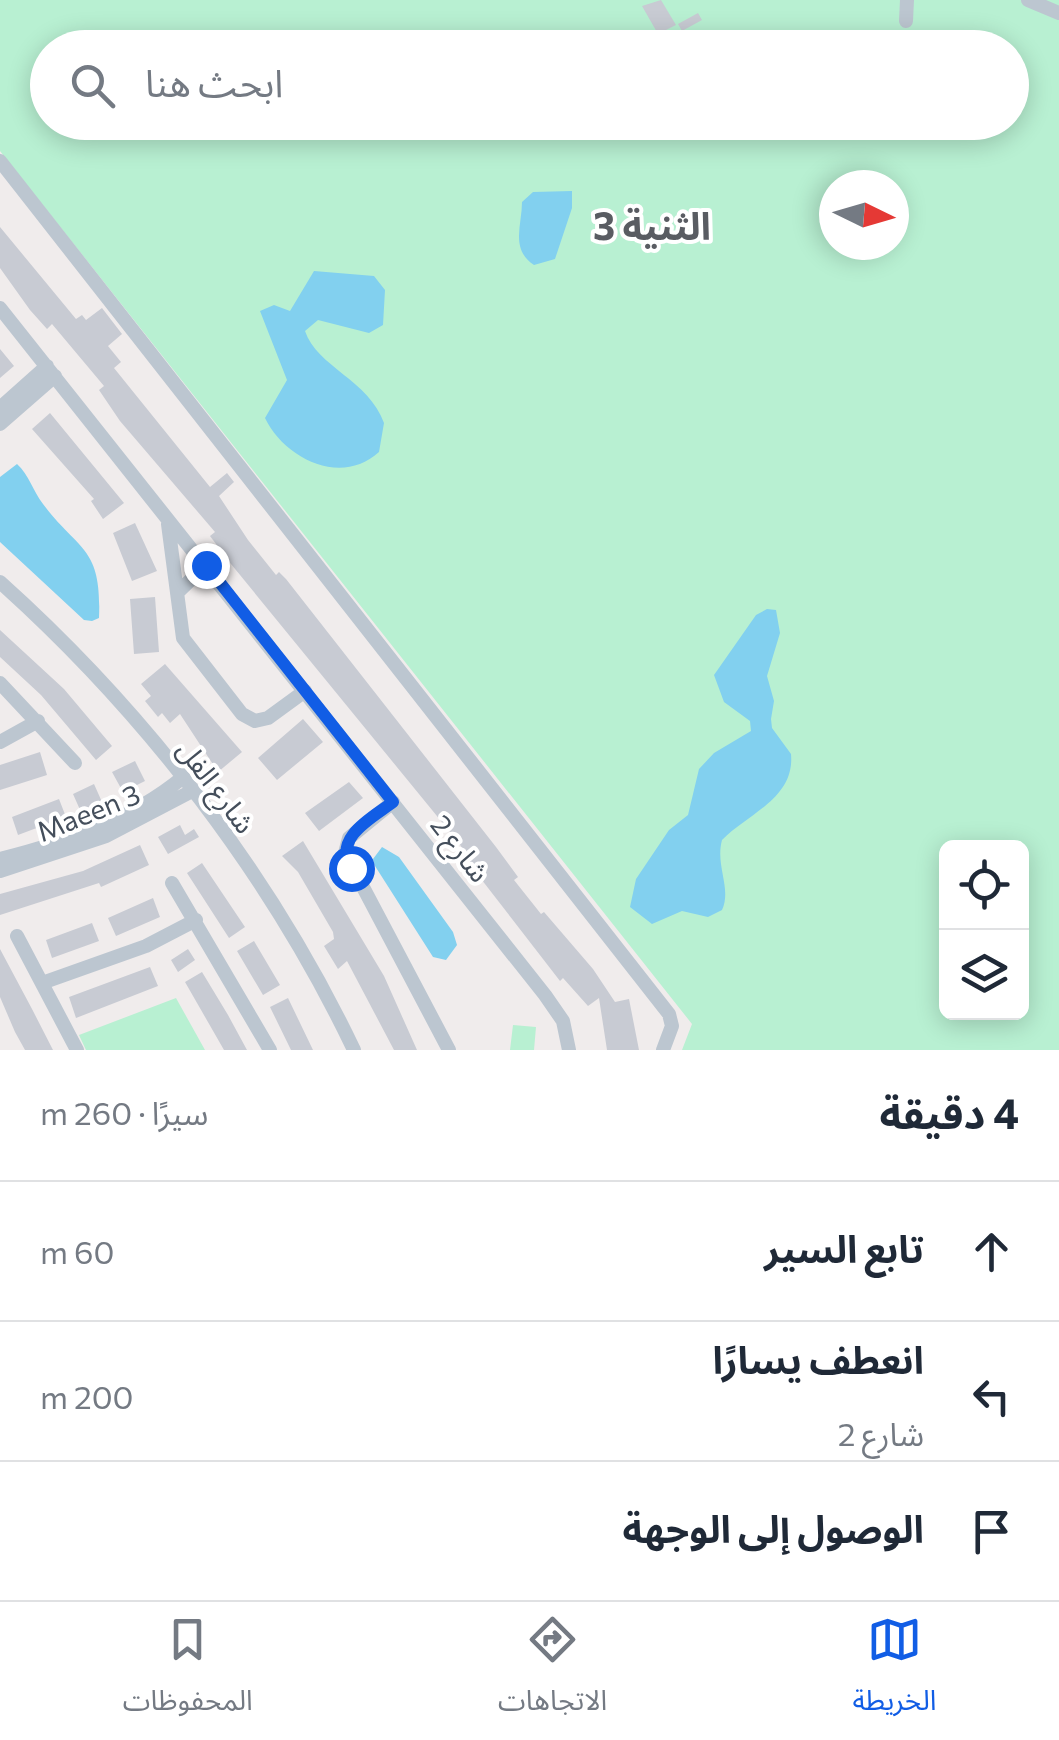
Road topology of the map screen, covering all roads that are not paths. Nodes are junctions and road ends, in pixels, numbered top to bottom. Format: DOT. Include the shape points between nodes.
graph roads {
  1 [pos="908,0"];
  2 [pos="1028,0"];
  3 [pos="1059,13"];
  4 [pos="906,21"];
  5 [pos="0,161"];
  6 [pos="0,308"];
  7 [pos="51,371"];
  8 [pos="0,408"];
  9 [pos="0,424"];
  10 [pos="165,514"];
  11 [pos="206,565"];
  12 [pos="0,582"];
  13 [pos="177,593"];
  14 [pos="0,683"];
  15 [pos="305,690"];
  16 [pos="38,721"];
  17 [pos="0,742"];
  18 [pos="75,763"];
  19 [pos="182,778"];
  20 [pos="192,790"];
  21 [pos="393,802"];
  22 [pos="0,859"];
  23 [pos="0,871"];
  24 [pos="172,883"];
  25 [pos="196,920"];
  26 [pos="17,936"];
  27 [pos="42,983"];
  28 [pos="77,1050"];
  29 [pos="270,1050"];
  30 [pos="354,1050"];
  31 [pos="449,1050"];
  32 [pos="569,1050"];
  33 [pos="663,1050"];
  1 -- 4 [label="street"];
  2 -- 3 [label="street"];
  5 -- 33 [label="street" via="670,1014"];
  6 -- 7 [label="street, شارع 2"];
  7 -- 8 [label="street"];
  7 -- 9 [label="street"];
  7 -- 10 [label="street, شارع 2"];
  10 -- 11 [label="street, شارع 2"];
  10 -- 13 [label="street"];
  11 -- 13 [label="street"];
  11 -- 15 [label="street, شارع 2"];
  12 -- 19 [label="street, شارع الفل" via="96,678"];
  13 -- 15 [label="street" via="187,646 248,718 268,718"];
  14 -- 16 [label="street"];
  15 -- 21 [label="street, شارع 2"];
  16 -- 17 [label="street"];
  16 -- 18 [label="street"];
  19 -- 20 [label="street, شارع الفل"];
  19 -- 22 [label="street, Maeen 3" via="104,824"];
  20 -- 23 [label="street, Maeen 3" via="106,836"];
  20 -- 30 [label="street, شارع الفل" via="270,900"];
  21 -- 31 [label="street" via="348,838 345,854"];
  21 -- 32 [label="street, شارع 2" via="556,1010"];
  24 -- 25 [label="street"];
  25 -- 27 [label="street" via="137,950"];
  25 -- 29 [label="street"];
  26 -- 27 [label="street"];
  27 -- 28 [label="street"];
}
